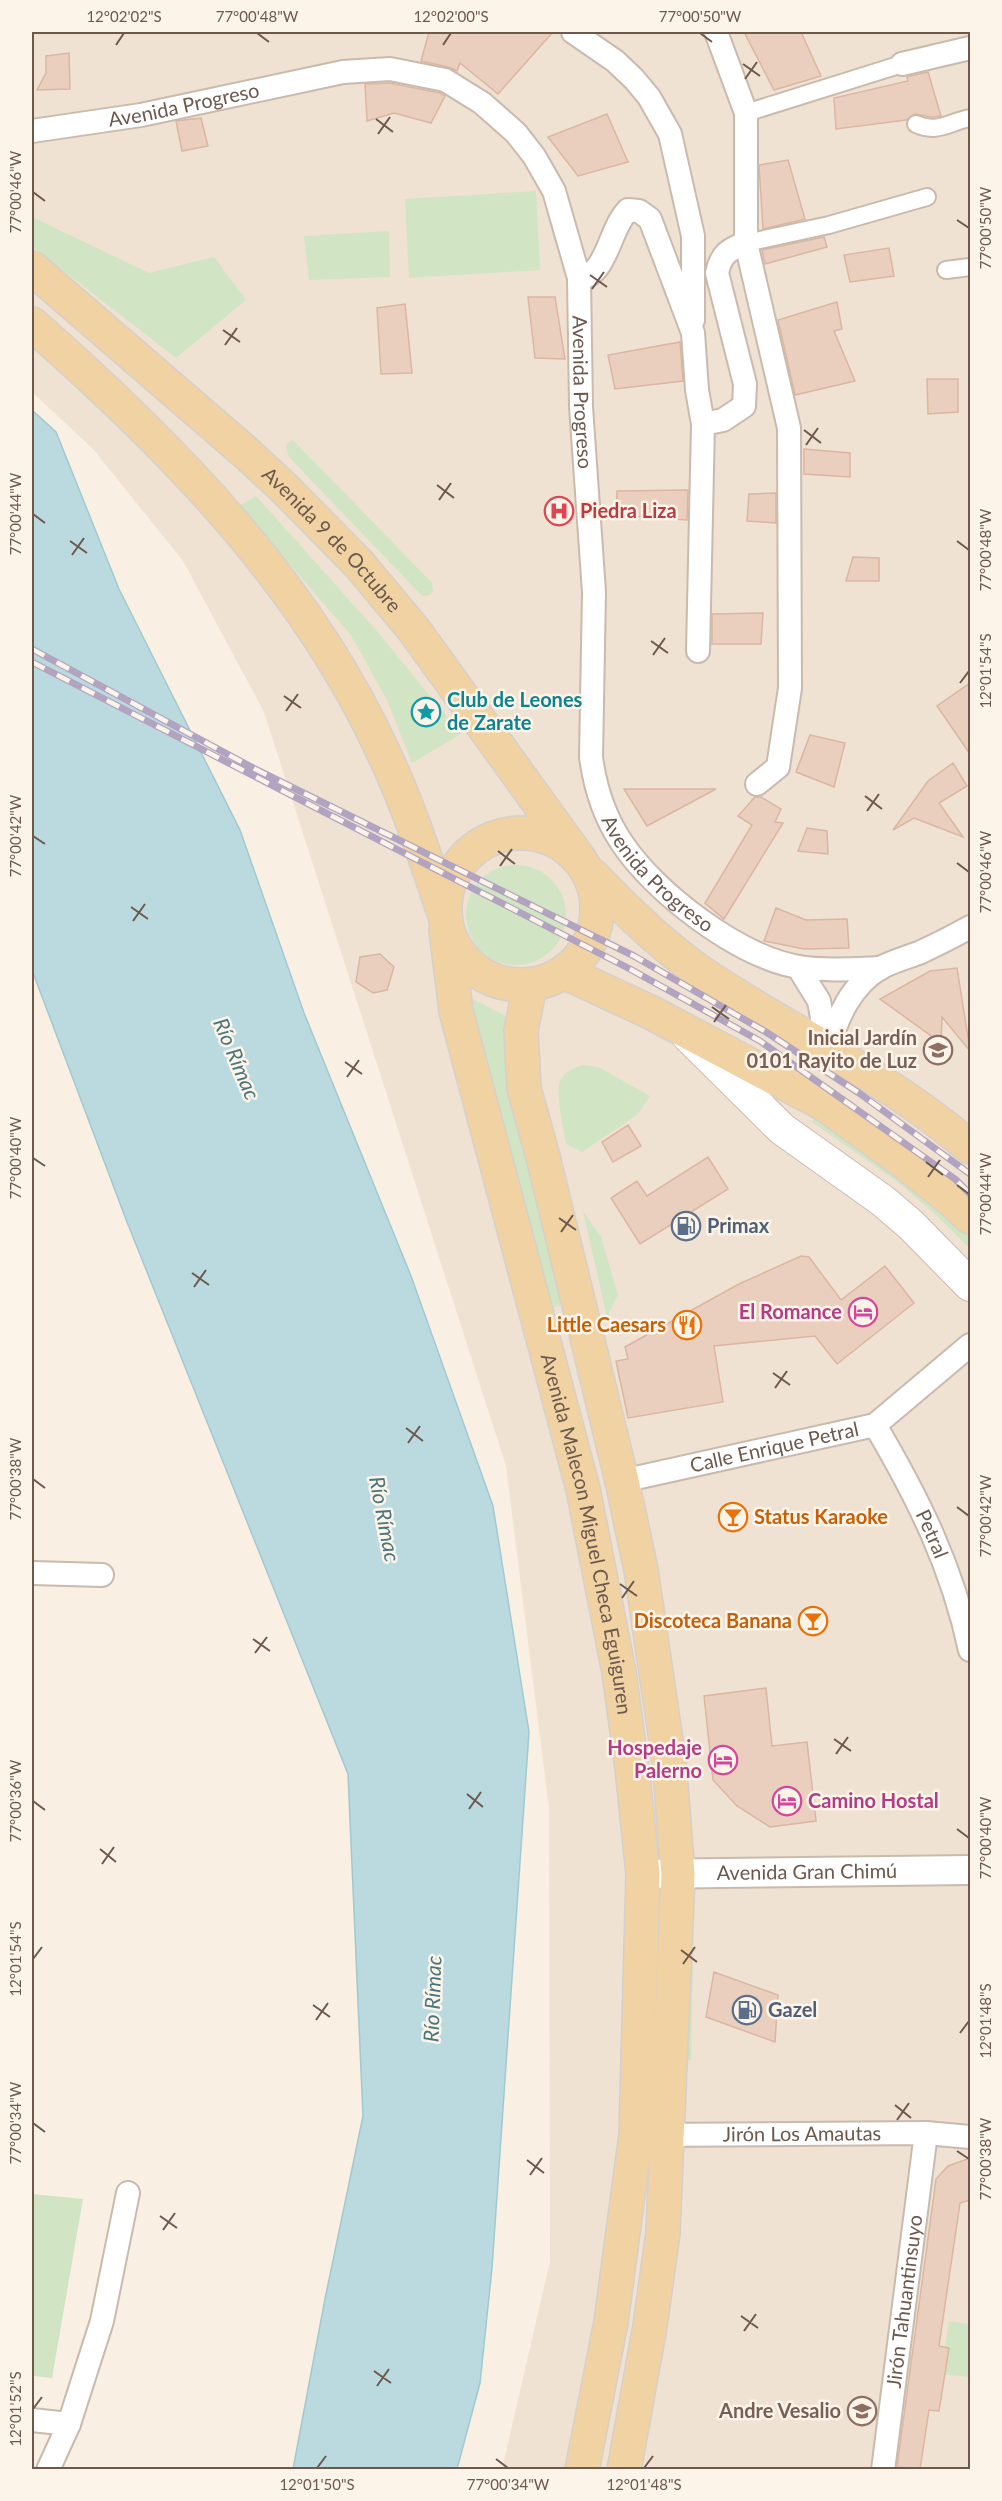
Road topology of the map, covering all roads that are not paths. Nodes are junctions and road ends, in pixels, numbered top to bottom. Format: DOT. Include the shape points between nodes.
graph roads {
  1 [pos="573,32"];
  2 [pos="716,32"];
  3 [pos="970,48"];
  4 [pos="902,64"];
  5 [pos="746,113"];
  6 [pos="970,118"];
  7 [pos="916,124"];
  8 [pos="32,131"];
  9 [pos="927,197"];
  10 [pos="746,243"];
  11 [pos="970,267"];
  12 [pos="32,268"];
  13 [pos="946,270"];
  14 [pos="579,278"];
  15 [pos="32,324"];
  16 [pos="693,333"];
  17 [pos="703,424"];
  18 [pos="698,651"];
  19 [pos="757,784"];
  20 [pos="586,867"];
  21 [pos="445,921"];
  22 [pos="970,927"];
  23 [pos="798,967"];
  24 [pos="881,968"];
  25 [pos="564,972"];
  26 [pos="530,985"];
  27 [pos="677,1026"];
  28 [pos="828,1050"];
  29 [pos="970,1147"];
  30 [pos="970,1217"];
  31 [pos="970,1285"];
  32 [pos="970,1346"];
  33 [pos="874,1425"];
  34 [pos="622,1481"];
  35 [pos="32,1573"];
  36 [pos="102,1575"];
  37 [pos="970,1650"];
  38 [pos="970,1870"];
  39 [pos="643,1874"];
  40 [pos="678,1874"];
  41 [pos="926,2133"];
  42 [pos="636,2135"];
  43 [pos="668,2136"];
  44 [pos="970,2138"];
  45 [pos="128,2193"];
  46 [pos="32,2420"];
  47 [pos="69,2424"];
  48 [pos="48,2469"];
  49 [pos="582,2469"];
  50 [pos="624,2469"];
  51 [pos="883,2469"];
  1 -- 16 [label="street" via="634,79 670,134 693,236"];
  2 -- 5 [label="street"];
  3 -- 4 [label="street"];
  4 -- 5 [label="street"];
  5 -- 10 [label="street"];
  6 -- 7 [label="street" via="928,130"];
  8 -- 14 [label="street, Avenida Progreso" via="141,115 344,72 390,69 446,80 500,117 534,156 554,191"];
  9 -- 10 [label="street"];
  10 -- 17 [label="street" via="728,250 717,273 745,384 744,406 723,420"];
  10 -- 19 [label="street" via="789,428 790,688 778,766"];
  11 -- 13 [label="street"];
  12 -- 20 [label="main road, Avenida 9 de Octubre" via="244,451 358,563 414,630"];
  14 -- 16 [label="street" via="588,278 597,271 620,218 628,210 639,211 650,219"];
  14 -- 23 [label="street, Avenida Progreso" via="581,407 594,592 590,725 594,779 621,842 645,871 692,913 746,950"];
  15 -- 21 [label="main road" via="178,463 239,528 299,604 385,755"];
  16 -- 17 [label="street"];
  17 -- 18 [label="street"];
  20 -- 21 [label="main road" via="562,844 540,834 516,832 493,837 472,849 456,867 446,889"];
  20 -- 25 [label="main road" via="597,896 598,917 580,957"];
  20 -- 28 [label="main road" via="645,929 694,967"];
  21 -- 26 [label="main road" via="455,950 469,966 488,978"];
  21 -- 39 [label="main road, Avenida Malecon Miguel Checa Eguiguren" via="456,1011 583,1489 601,1572 632,1768"];
  22 -- 24 [label="street"];
  23 -- 24 [label="street, Avenida Progreso"];
  23 -- 28 [label="street" via="819,1001"];
  24 -- 28 [label="street" via="849,998 836,1022"];
  25 -- 26 [label="main road"];
  25 -- 27 [label="main road"];
  26 -- 34 [label="main road, Avenida Malecon Miguel Checa Eguiguren" via="521,1031 524,1088"];
  27 -- 30 [label="main road" via="825,1104"];
  27 -- 31 [label="main road" via="782,1129 883,1201"];
  28 -- 29 [label="main road" via="933,1117"];
  32 -- 33 [label="street, Calle Enrique Petral"];
  33 -- 34 [label="street, Calle Enrique Petral"];
  33 -- 37 [label="street, Petral" via="911,1486 941,1551"];
  34 -- 40 [label="main road, Avenida Malecon Miguel Checa Eguiguren" via="660,1691"];
  35 -- 36 [label="street"];
  38 -- 40 [label="street, Avenida Gran Chimú"];
  39 -- 40 [label="street, Avenida Gran Chimú"];
  39 -- 42 [label="main road, Avenida Malecon Miguel Checa Eguiguren"];
  40 -- 43 [label="main road, Avenida Malecon Miguel Checa Eguiguren"];
  41 -- 43 [label="street, Jirón Los Amautas"];
  41 -- 44 [label="street, Jirón Los Amautas"];
  41 -- 51 [label="street, Jirón Tahuantinsuyo"];
  42 -- 43 [label="street, Jirón Los Amautas"];
  42 -- 49 [label="main road, Avenida Malecon Miguel Checa Eguiguren" via="611,2322"];
  43 -- 50 [label="main road, Avenida Malecon Miguel Checa Eguiguren" via="663,2234"];
  45 -- 47 [label="street" via="102,2321"];
  46 -- 47 [label="street"];
  47 -- 48 [label="street"];
}
